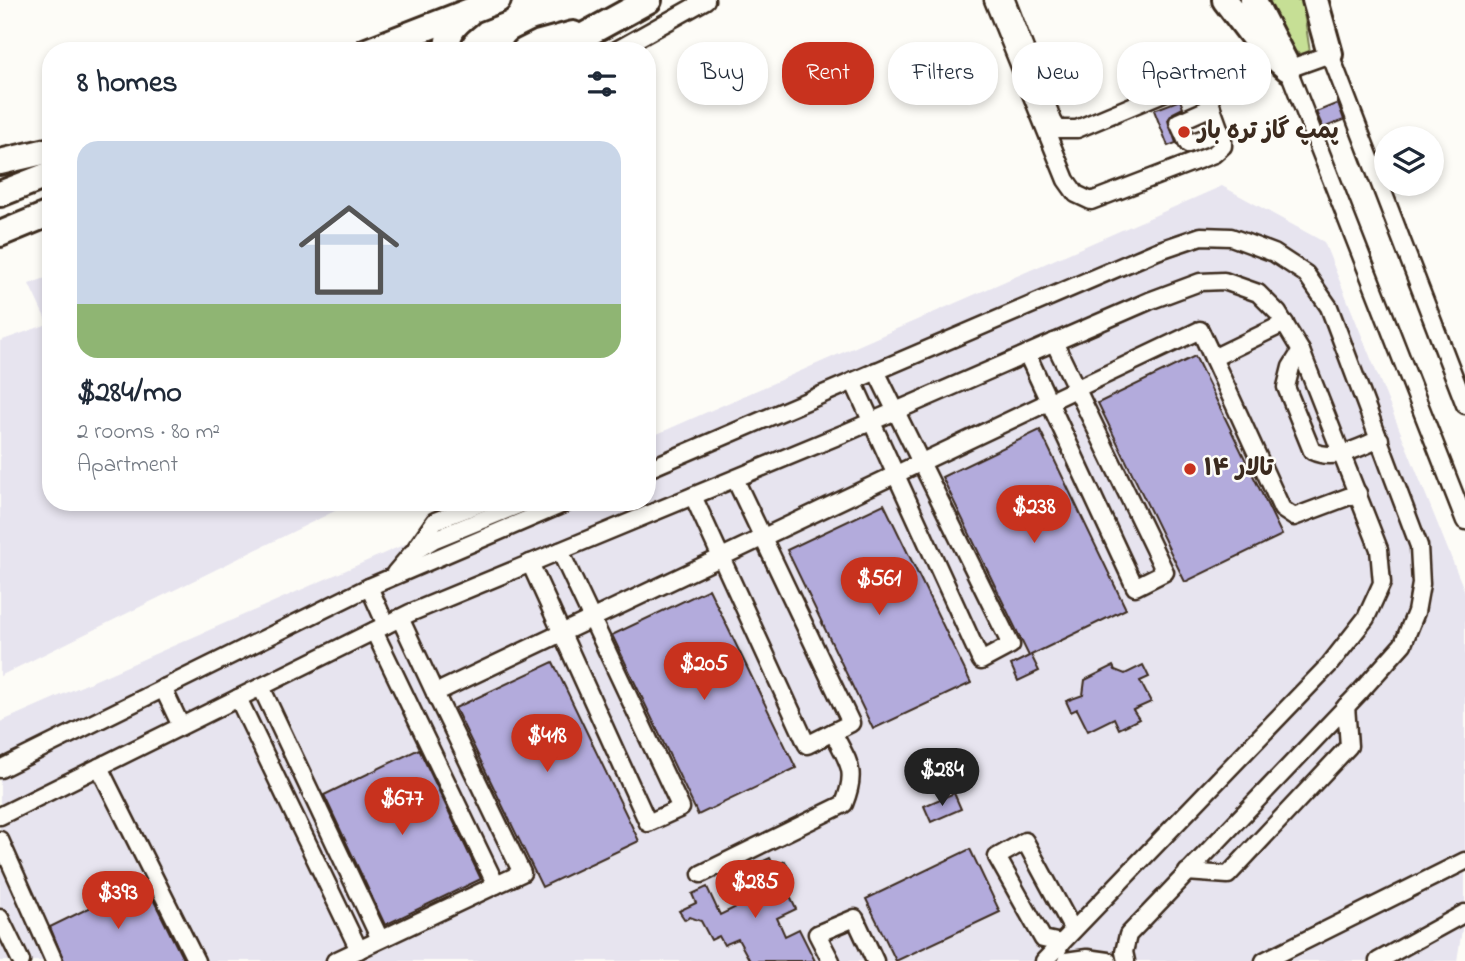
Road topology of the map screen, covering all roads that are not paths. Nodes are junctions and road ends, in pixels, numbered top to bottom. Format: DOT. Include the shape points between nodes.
graph roads {
  1 [pos="498,0"];
  2 [pos="649,0"];
  3 [pos="706,0"];
  4 [pos="993,0"];
  5 [pos="1006,0"];
  6 [pos="1225,0"];
  7 [pos="1253,0"];
  8 [pos="1315,0"];
  9 [pos="471,11"];
  10 [pos="599,26"];
  11 [pos="390,42"];
  12 [pos="447,42"];
  13 [pos="543,42"];
  14 [pos="571,42"];
  15 [pos="631,42"];
  16 [pos="1330,54"];
  17 [pos="1288,69"];
  18 [pos="1212,107"];
  19 [pos="1220,132"];
  20 [pos="42,152"];
  21 [pos="0,162"];
  22 [pos="42,178"];
  23 [pos="0,194"];
  24 [pos="42,217"];
  25 [pos="0,234"];
  26 [pos="1284,323"];
  27 [pos="1054,342"];
  28 [pos="1301,351"];
  29 [pos="1027,354"];
  30 [pos="1213,358"];
  31 [pos="876,371"];
  32 [pos="853,381"];
  33 [pos="1077,388"];
  34 [pos="1049,401"];
  35 [pos="1465,405"];
  36 [pos="895,412"];
  37 [pos="872,422"];
  38 [pos="1380,439"];
  39 [pos="1343,453"];
  40 [pos="920,463"];
  41 [pos="656,464"];
  42 [pos="896,474"];
  43 [pos="735,479"];
  44 [pos="1358,493"];
  45 [pos="693,496"];
  46 [pos="461,511"];
  47 [pos="504,511"];
  48 [pos="546,511"];
  49 [pos="1465,522"];
  50 [pos="763,538"];
  51 [pos="560,551"];
  52 [pos="412,553"];
  53 [pos="721,558"];
  54 [pos="530,563"];
  55 [pos="393,575"];
  56 [pos="369,587"];
  57 [pos="592,619"];
  58 [pos="387,625"];
  59 [pos="562,633"];
  60 [pos="261,687"];
  61 [pos="163,688"];
  62 [pos="435,693"];
  63 [pos="238,698"];
  64 [pos="1346,706"];
  65 [pos="181,726"];
  66 [pos="833,732"];
  67 [pos="99,767"];
  68 [pos="0,769"];
  69 [pos="0,816"];
  70 [pos="0,840"];
  71 [pos="1465,861"];
  72 [pos="1187,872"];
  73 [pos="701,874"];
  74 [pos="496,885"];
  75 [pos="1465,914"];
  76 [pos="0,918"];
  77 [pos="1073,930"];
  78 [pos="380,939"];
  79 [pos="1061,943"];
  80 [pos="359,950"];
  81 [pos="1292,955"];
  82 [pos="21,961"];
  83 [pos="54,961"];
  84 [pos="196,961"];
  85 [pos="335,961"];
  86 [pos="831,961"];
  87 [pos="875,961"];
  88 [pos="1044,961"];
  89 [pos="1053,961"];
  90 [pos="1066,961"];
  91 [pos="1108,961"];
  92 [pos="1126,961"];
  93 [pos="1264,961"];
  94 [pos="1378,961"];
  1 -- 9 [label="highway"];
  2 -- 10 [label="highway"];
  3 -- 15 [label="lane"];
  4 -- 19 [label="lane" via="1039,117 1076,194 1091,201 1214,153 1223,146"];
  5 -- 18 [label="lane" via="1058,128 1077,129 1187,83 1205,89"];
  6 -- 17 [label="highway" via="1257,42"];
  7 -- 17 [label="highway"];
  8 -- 16 [label="highway"];
  9 -- 11 [label="highway"];
  9 -- 12 [label="highway" via="454,25"];
  10 -- 13 [label="highway"];
  10 -- 14 [label="highway"];
  16 -- 17 [label="lane"];
  16 -- 35 [label="lane"];
  17 -- 49 [label="lane"];
  18 -- 19 [label="lane"];
  18 -- 19 [label="lane" via="1178,122 1188,144"];
  20 -- 21 [label="highway"];
  22 -- 23 [label="highway"];
  24 -- 25 [label="highway"];
  26 -- 27 [label="lane" via="1258,293 1224,281 1200,282"];
  26 -- 28 [label="lane"];
  26 -- 30 [label="lane"];
  27 -- 29 [label="lane"];
  27 -- 33 [label="lane"];
  28 -- 39 [label="lane"];
  28 -- 39 [label="lane" via="1286,387 1312,451 1324,457"];
  29 -- 34 [label="lane"];
  29 -- 36 [label="lane"];
  30 -- 33 [label="lane" via="1200,330"];
  30 -- 44 [label="lane" via="1282,509 1294,517"];
  31 -- 32 [label="lane"];
  31 -- 36 [label="lane"];
  31 -- 38 [label="lane" via="1157,251 1201,236 1231,237 1274,253 1306,274 1329,307"];
  32 -- 37 [label="lane"];
  32 -- 41 [label="lane"];
  33 -- 34 [label="lane"];
  33 -- 34 [label="lane" via="1165,572 1135,586"];
  34 -- 40 [label="lane"];
  36 -- 37 [label="lane"];
  36 -- 40 [label="lane"];
  37 -- 42 [label="lane"];
  37 -- 43 [label="lane"];
  38 -- 39 [label="lane"];
  38 -- 64 [label="lane" via="1419,546 1421,584 1403,644"];
  39 -- 44 [label="lane"];
  40 -- 42 [label="lane"];
  40 -- 42 [label="lane" via="1011,645 981,661"];
  42 -- 50 [label="lane"];
  43 -- 45 [label="lane"];
  43 -- 50 [label="lane"];
  44 -- 77 [label="lane" via="1379,549 1382,583 1366,618 1329,665"];
  45 -- 51 [label="lane"];
  45 -- 53 [label="lane"];
  46 -- 52 [label="lane" via="436,521"];
  47 -- 52 [label="lane"];
  48 -- 55 [label="lane"];
  50 -- 53 [label="lane"];
  50 -- 66 [label="lane" via="851,723"];
  51 -- 54 [label="lane"];
  51 -- 57 [label="lane"];
  52 -- 55 [label="lane"];
  53 -- 57 [label="lane"];
  53 -- 66 [label="lane" via="807,745"];
  54 -- 58 [label="lane"];
  54 -- 59 [label="lane"];
  55 -- 56 [label="lane"];
  56 -- 58 [label="lane"];
  56 -- 61 [label="lane"];
  57 -- 59 [label="lane"];
  57 -- 59 [label="lane" via="681,808 648,823"];
  58 -- 60 [label="lane"];
  58 -- 62 [label="lane"];
  58 -- 74 [label="lane"];
  59 -- 62 [label="lane"];
  60 -- 63 [label="lane"];
  60 -- 78 [label="lane"];
  61 -- 65 [label="lane"];
  61 -- 68 [label="lane"];
  62 -- 74 [label="lane" via="522,873"];
  63 -- 65 [label="lane"];
  63 -- 80 [label="lane"];
  64 -- 72 [label="lane"];
  64 -- 72 [label="lane" via="1349,746 1228,875"];
  65 -- 67 [label="lane"];
  66 -- 73 [label="lane" via="852,769 844,804"];
  67 -- 69 [label="lane"];
  67 -- 84 [label="lane"];
  70 -- 83 [label="lane"];
  71 -- 81 [label="lane"];
  72 -- 92 [label="lane" via="1128,935"];
  74 -- 78 [label="lane"];
  75 -- 94 [label="lane"];
  76 -- 82 [label="lane"];
  77 -- 79 [label="lane"];
  77 -- 79 [label="lane" via="1026,841 997,856 1043,939"];
  78 -- 80 [label="lane"];
  79 -- 88 [label="lane"];
  79 -- 89 [label="lane"];
  80 -- 85 [label="lane"];
  81 -- 93 [label="lane"];
  86 -- 87 [label="lane" via="817,934 855,918"];
  90 -- 91 [label="lane"];
}
